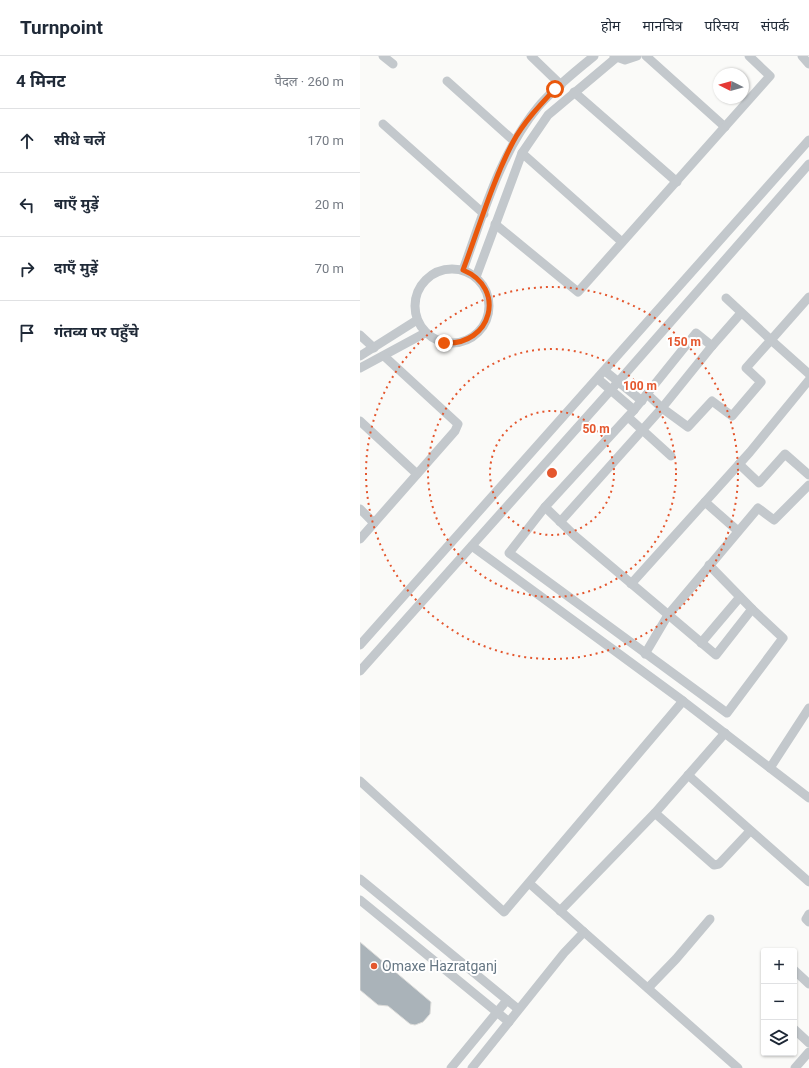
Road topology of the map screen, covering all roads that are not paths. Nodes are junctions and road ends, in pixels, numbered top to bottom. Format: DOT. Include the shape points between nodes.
graph roads {
  1 [pos="383,56"];
  2 [pos="531,56"];
  3 [pos="594,56"];
  4 [pos="638,56"];
  5 [pos="646,56"];
  6 [pos="749,56"];
  7 [pos="802,56"];
  8 [pos="616,57"];
  9 [pos="393,64"];
  10 [pos="809,64"];
  11 [pos="447,81"];
  12 [pos="561,85"];
  13 [pos="574,92"];
  14 [pos="383,124"];
  15 [pos="725,127"];
  16 [pos="809,140"];
  17 [pos="514,142"];
  18 [pos="522,153"];
  19 [pos="809,164"];
  20 [pos="677,182"];
  21 [pos="484,214"];
  22 [pos="495,224"];
  23 [pos="622,242"];
  24 [pos="463,270"];
  25 [pos="476,277"];
  26 [pos="809,297"];
  27 [pos="726,298"];
  28 [pos="741,313"];
  29 [pos="417,320"];
  30 [pos="425,333"];
  31 [pos="360,335"];
  32 [pos="771,340"];
  33 [pos="712,346"];
  34 [pos="374,348"];
  35 [pos="360,356"];
  36 [pos="384,356"];
  37 [pos="360,368"];
  38 [pos="605,371"];
  39 [pos="809,374"];
  40 [pos="598,379"];
  41 [pos="809,380"];
  42 [pos="618,382"];
  43 [pos="611,390"];
  44 [pos="644,398"];
  45 [pos="662,408"];
  46 [pos="631,413"];
  47 [pos="360,421"];
  48 [pos="643,430"];
  49 [pos="671,456"];
  50 [pos="739,464"];
  51 [pos="417,474"];
  52 [pos="809,475"];
  53 [pos="809,485"];
  54 [pos="705,502"];
  55 [pos="545,507"];
  56 [pos="360,509"];
  57 [pos="560,522"];
  58 [pos="374,523"];
  59 [pos="738,531"];
  60 [pos="360,539"];
  61 [pos="472,546"];
  62 [pos="709,565"];
  63 [pos="631,584"];
  64 [pos="740,597"];
  65 [pos="752,609"];
  66 [pos="668,616"];
  67 [pos="701,643"];
  68 [pos="360,645"];
  69 [pos="645,654"];
  70 [pos="360,671"];
  71 [pos="683,701"];
  72 [pos="809,708"];
  73 [pos="725,733"];
  74 [pos="770,768"];
  75 [pos="688,775"];
  76 [pos="360,781"];
  77 [pos="809,798"];
  78 [pos="655,813"];
  79 [pos="750,831"];
  80 [pos="360,880"];
  81 [pos="809,882"];
  82 [pos="529,883"];
  83 [pos="360,900"];
  84 [pos="390,904"];
  85 [pos="560,911"];
  86 [pos="809,914"];
  87 [pos="379,916"];
  88 [pos="710,919"];
  89 [pos="809,922"];
  90 [pos="584,932"];
  91 [pos="797,973"];
  92 [pos="809,984"];
  93 [pos="648,988"];
  94 [pos="507,1000"];
  95 [pos="518,1009"];
  96 [pos="498,1012"];
  97 [pos="509,1022"];
  98 [pos="797,1032"];
  99 [pos="809,1043"];
  100 [pos="809,1052"];
  101 [pos="452,1068"];
  102 [pos="472,1068"];
  103 [pos="738,1068"];
  104 [pos="795,1068"];
  1 -- 9 [label="street"];
  2 -- 12 [label="street"];
  3 -- 12 [label="street"];
  4 -- 8 [label="street" via="625,60"];
  5 -- 15 [label="street"];
  6 -- 15 [label="street" via="770,76"];
  7 -- 10 [label="street"];
  8 -- 13 [label="street"];
  11 -- 17 [label="street"];
  12 -- 17 [label="street" via="538,107"];
  13 -- 18 [label="street" via="548,115"];
  13 -- 20 [label="street"];
  14 -- 21 [label="street"];
  15 -- 20 [label="street"];
  16 -- 38 [label="street"];
  17 -- 21 [label="street"];
  18 -- 22 [label="street"];
  18 -- 23 [label="street"];
  19 -- 42 [label="street"];
  20 -- 23 [label="street"];
  21 -- 24 [label="street"];
  22 -- 23 [label="street" via="578,292"];
  22 -- 25 [label="street"];
  24 -- 25 [label="street"];
  24 -- 29 [label="street" via="448,268 427,277 415,297"];
  25 -- 30 [label="street" via="485,288 488,298 489,309 482,329 470,339 454,344 444,343"];
  26 -- 32 [label="street"];
  27 -- 28 [label="street"];
  28 -- 32 [label="street"];
  28 -- 33 [label="street"];
  29 -- 30 [label="street"];
  29 -- 34 [label="street"];
  30 -- 36 [label="street"];
  31 -- 34 [label="street"];
  32 -- 39 [label="street"];
  32 -- 45 [label="street" via="746,368 761,382 732,416 712,401 688,427"];
  33 -- 44 [label="street" via="696,333"];
  33 -- 45 [label="street"];
  34 -- 35 [label="street"];
  36 -- 37 [label="street"];
  36 -- 51 [label="street" via="458,424 455,431"];
  38 -- 40 [label="street"];
  38 -- 42 [label="street"];
  40 -- 43 [label="street"];
  40 -- 68 [label="street"];
  41 -- 50 [label="street"];
  42 -- 43 [label="street"];
  42 -- 44 [label="street"];
  43 -- 46 [label="street"];
  43 -- 61 [label="street"];
  44 -- 45 [label="street"];
  44 -- 46 [label="street"];
  45 -- 48 [label="street"];
  46 -- 48 [label="street"];
  46 -- 55 [label="street"];
  47 -- 51 [label="street"];
  48 -- 49 [label="street"];
  48 -- 57 [label="street"];
  50 -- 52 [label="street" via="759,483 785,454"];
  50 -- 54 [label="street"];
  51 -- 58 [label="street"];
  53 -- 59 [label="street" via="774,520 758,508"];
  54 -- 59 [label="street"];
  54 -- 63 [label="street"];
  55 -- 57 [label="street"];
  55 -- 69 [label="street" via="509,553"];
  56 -- 58 [label="street"];
  57 -- 63 [label="street"];
  58 -- 60 [label="street"];
  59 -- 62 [label="street"];
  61 -- 70 [label="street"];
  61 -- 71 [label="street"];
  62 -- 64 [label="street"];
  62 -- 66 [label="street"];
  63 -- 66 [label="street"];
  64 -- 65 [label="street"];
  64 -- 67 [label="street"];
  65 -- 67 [label="street" via="716,655"];
  65 -- 69 [label="street" via="783,638 727,713"];
  66 -- 67 [label="street"];
  66 -- 69 [label="street"];
  71 -- 73 [label="street"];
  71 -- 82 [label="street"];
  72 -- 74 [label="street"];
  73 -- 74 [label="street"];
  73 -- 75 [label="street"];
  74 -- 77 [label="street"];
  75 -- 78 [label="street"];
  75 -- 79 [label="street"];
  76 -- 82 [label="street" via="504,912"];
  78 -- 79 [label="street" via="714,865 719,864"];
  78 -- 85 [label="street"];
  79 -- 81 [label="street"];
  80 -- 84 [label="street"];
  82 -- 85 [label="street"];
  83 -- 87 [label="street"];
  84 -- 87 [label="street"];
  84 -- 94 [label="street"];
  85 -- 90 [label="street"];
  86 -- 89 [label="street" via="806,919"];
  87 -- 96 [label="street"];
  88 -- 93 [label="street"];
  90 -- 93 [label="street"];
  90 -- 95 [label="street"];
  91 -- 92 [label="street"];
  93 -- 103 [label="street"];
  94 -- 95 [label="street"];
  94 -- 96 [label="street"];
  95 -- 97 [label="street"];
  96 -- 97 [label="street"];
  96 -- 101 [label="street"];
  97 -- 102 [label="street"];
  98 -- 99 [label="street"];
  100 -- 104 [label="street"];
}
